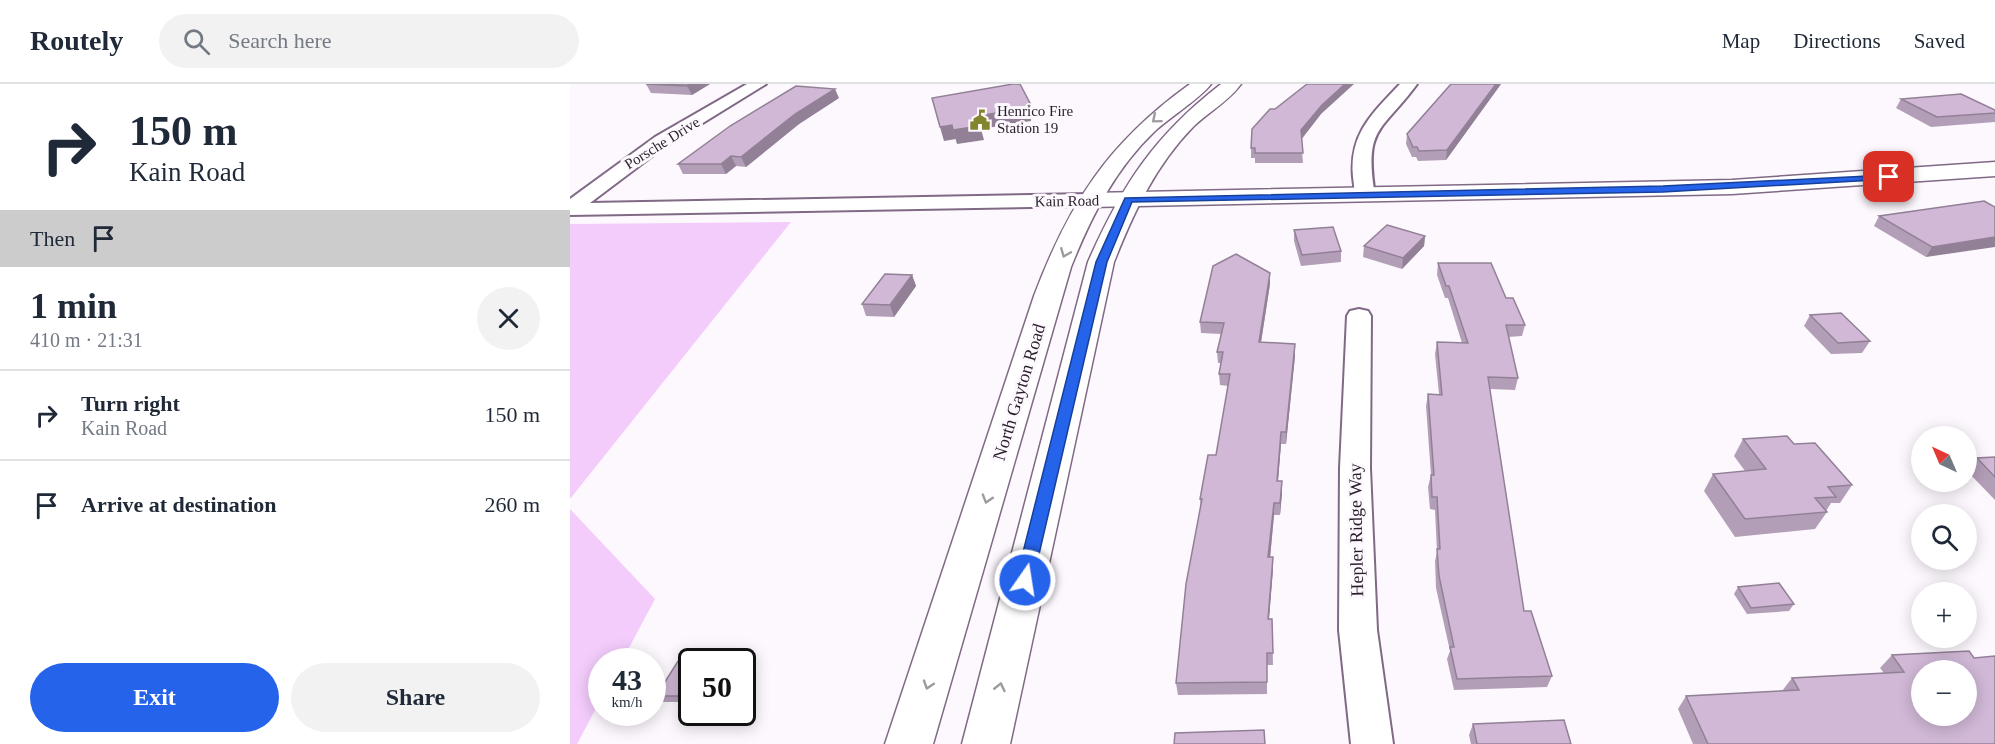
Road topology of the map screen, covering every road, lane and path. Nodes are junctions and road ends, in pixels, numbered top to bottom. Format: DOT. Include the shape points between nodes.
graph roads {
  1 [pos="758,84"];
  2 [pos="1202,84"];
  3 [pos="1232,84"];
  4 [pos="1409,84"];
  5 [pos="1995,169"];
  6 [pos="1365,195"];
  7 [pos="1091,200"];
  8 [pos="1129,200"];
  9 [pos="570,209"];
  10 [pos="1359,316"];
  11 [pos="909,744"];
  12 [pos="986,744"];
  13 [pos="1372,744"];
  1 -- 9 [label="street, Porsche Drive" via="661,141"];
  2 -- 7 [label="main road, North Gayton Road, one-way" via="1127,146"];
  3 -- 8 [label="main road" via="1174,133 1144,172"];
  4 -- 6 [label="street" via="1372,125 1362,143 1360,166"];
  5 -- 6 [label="main road, Kain Road" via="1732,187"];
  6 -- 8 [label="main road, Kain Road"];
  7 -- 8 [label="main road, Kain Road"];
  7 -- 9 [label="street, Kain Road"];
  7 -- 11 [label="main road, North Gayton Road, one-way" via="1066,248 1049,294"];
  12 -- 8 [label="main road, one-way" via="1101,262"];
  10 -- 13 [label="street, Hepler Ridge Way" via="1355,468 1358,630"];
}
